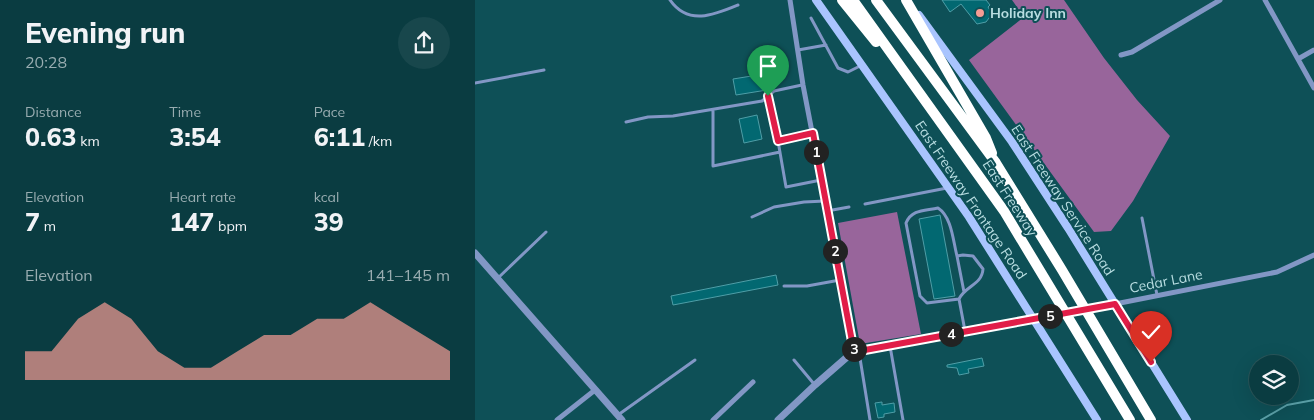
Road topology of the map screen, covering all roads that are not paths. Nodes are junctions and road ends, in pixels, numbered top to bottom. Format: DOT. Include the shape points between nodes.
graph roads {
  1 [pos="670,0"];
  2 [pos="790,0"];
  3 [pos="816,0"];
  4 [pos="842,0"];
  5 [pos="853,0"];
  6 [pos="876,0"];
  7 [pos="907,0"];
  8 [pos="1220,0"];
  9 [pos="1265,0"];
  10 [pos="738,5"];
  11 [pos="811,18"];
  12 [pos="826,45"];
  13 [pos="798,50"];
  14 [pos="1314,50"];
  15 [pos="1121,55"];
  16 [pos="1298,59"];
  17 [pos="863,65"];
  18 [pos="544,70"];
  19 [pos="475,82"];
  20 [pos="803,85"];
  21 [pos="1314,88"];
  22 [pos="922,95"];
  23 [pos="768,96"];
  24 [pos="713,110"];
  25 [pos="626,122"];
  26 [pos="813,133"];
  27 [pos="778,141"];
  28 [pos="780,152"];
  29 [pos="995,163"];
  30 [pos="821,180"];
  31 [pos="949,188"];
  32 [pos="825,201"];
  33 [pos="865,204"];
  34 [pos="849,207"];
  35 [pos="827,212"];
  36 [pos="751,217"];
  37 [pos="1142,218"];
  38 [pos="547,232"];
  39 [pos="475,253"];
  40 [pos="1314,255"];
  41 [pos="957,256"];
  42 [pos="497,278"];
  43 [pos="841,280"];
  44 [pos="784,286"];
  45 [pos="964,292"];
  46 [pos="1157,296"];
  47 [pos="959,299"];
  48 [pos="1115,304"];
  49 [pos="1034,319"];
  50 [pos="965,332"];
  51 [pos="889,345"];
  52 [pos="856,351"];
  53 [pos="695,360"];
  54 [pos="794,360"];
  55 [pos="753,382"];
  56 [pos="815,385"];
  57 [pos="595,390"];
  58 [pos="619,418"];
  59 [pos="557,420"];
  60 [pos="713,420"];
  61 [pos="778,420"];
  62 [pos="870,420"];
  63 [pos="903,420"];
  64 [pos="1097,420"];
  65 [pos="1129,420"];
  66 [pos="1151,420"];
  67 [pos="1187,420"];
  1 -- 10 [label="lane" via="684,12 699,17"];
  2 -- 13 [label="street"];
  3 -- 17 [label="main road, East Freeway Frontage Road"];
  4 -- 22 [label="highway"];
  5 -- 22 [label="highway, East Freeway"];
  6 -- 29 [label="highway, East Freeway"];
  7 -- 29 [label="highway" via="987,138"];
  7 -- 48 [label="main road, East Freeway Service Road" via="1012,142"];
  8 -- 15 [label="street" via="1132,52"];
  9 -- 16 [label="street"];
  11 -- 12 [label="lane"];
  12 -- 13 [label="lane"];
  12 -- 17 [label="lane" via="838,68 848,72"];
  13 -- 20 [label="street"];
  14 -- 16 [label="street"];
  16 -- 21 [label="street"];
  17 -- 31 [label="main road, East Freeway Frontage Road"];
  18 -- 19 [label="lane"];
  20 -- 23 [label="lane" via="774,91"];
  20 -- 26 [label="street"];
  22 -- 65 [label="highway, East Freeway" via="1003,212"];
  23 -- 24 [label="lane" via="762,101"];
  23 -- 27 [label="lane"];
  24 -- 25 [label="lane"];
  24 -- 28 [label="lane" via="713,166"];
  26 -- 27 [label="lane"];
  26 -- 30 [label="street"];
  27 -- 28 [label="lane"];
  28 -- 30 [label="lane" via="786,187"];
  29 -- 66 [label="highway, East Freeway"];
  30 -- 32 [label="street"];
  31 -- 33 [label="lane"];
  31 -- 49 [label="main road, East Freeway Frontage Road"];
  32 -- 35 [label="street"];
  32 -- 36 [label="lane" via="774,207"];
  34 -- 35 [label="lane"];
  35 -- 43 [label="street"];
  37 -- 46 [label="lane"];
  38 -- 42 [label="lane"];
  39 -- 42 [label="street"];
  40 -- 46 [label="street, Cedar Lane" via="1277,272"];
  41 -- 45 [label="lane"];
  41 -- 45 [label="lane" via="973,256 983,269 983,275"];
  41 -- 47 [label="lane" via="944,212 938,208 909,215 906,223 920,296 927,303"];
  42 -- 57 [label="street"];
  43 -- 44 [label="lane"];
  43 -- 52 [label="street"];
  45 -- 47 [label="lane"];
  46 -- 48 [label="street, Cedar Lane"];
  47 -- 50 [label="lane"];
  48 -- 49 [label="street, Cedar Lane, bridge"];
  48 -- 67 [label="main road, East Freeway Service Road"];
  49 -- 50 [label="street, Cedar Lane"];
  49 -- 64 [label="main road, East Freeway Frontage Road"];
  50 -- 51 [label="street, Cedar Lane"];
  51 -- 52 [label="street, Cedar Lane"];
  51 -- 63 [label="lane"];
  52 -- 56 [label="street, Cedar Lane"];
  52 -- 62 [label="lane"];
  53 -- 58 [label="lane"];
  54 -- 56 [label="lane"];
  55 -- 60 [label="street"];
  56 -- 61 [label="street, Cedar Lane"];
  57 -- 58 [label="street"];
  57 -- 59 [label="street"];
}
